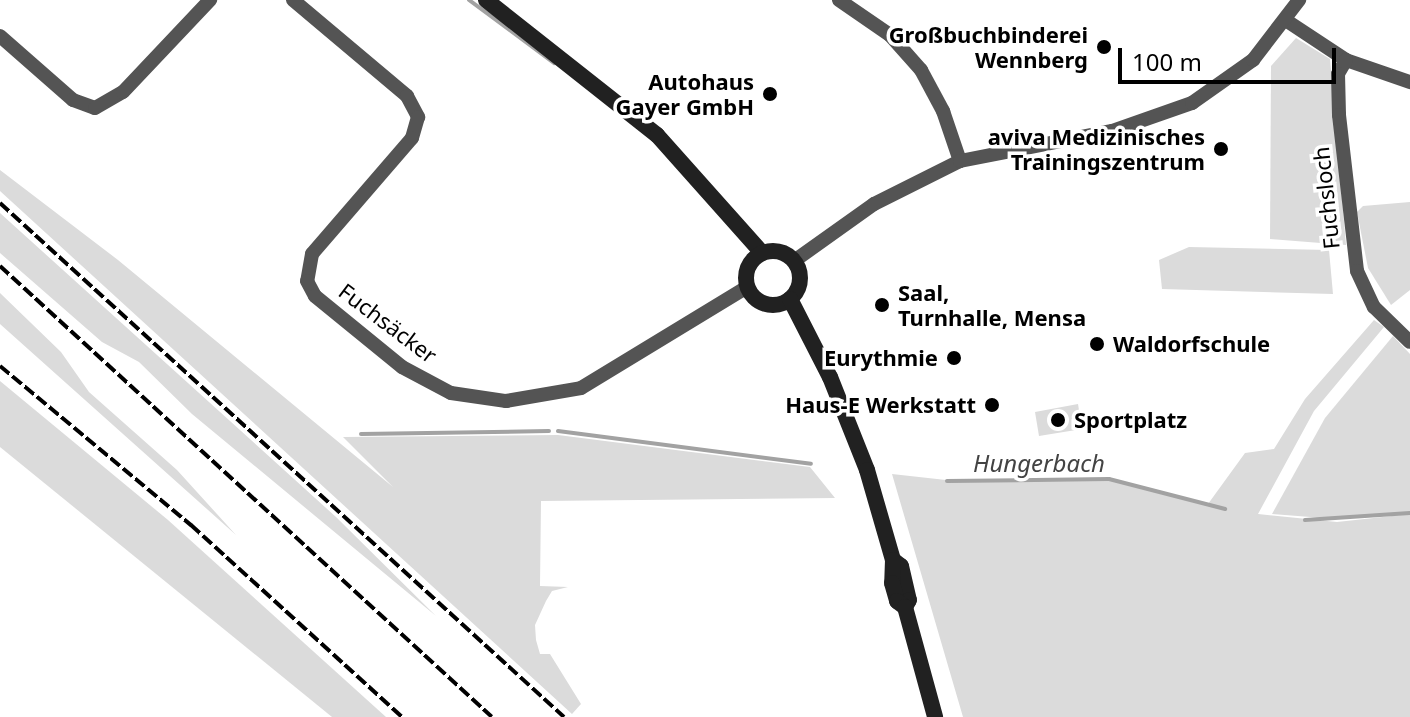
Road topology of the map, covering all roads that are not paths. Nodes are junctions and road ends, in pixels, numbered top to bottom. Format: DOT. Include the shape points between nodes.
graph roads {
  1 [pos="210,0"];
  2 [pos="293,0"];
  3 [pos="486,0"];
  4 [pos="839,0"];
  5 [pos="1299,0"];
  6 [pos="1287,21"];
  7 [pos="0,36"];
  8 [pos="1346,60"];
  9 [pos="1410,82"];
  10 [pos="960,161"];
  11 [pos="762,253"];
  12 [pos="794,261"];
  13 [pos="747,287"];
  14 [pos="790,299"];
  15 [pos="1410,342"];
  16 [pos="935,717"];
  1 -- 7 [label="street" via="123,92 95,108 73,100"];
  2 -- 13 [label="street, Fuchsäcker" via="407,96 418,117 412,138 312,254 307,281 315,296 402,367 451,393 506,401 581,388"];
  3 -- 11 [label="main road" via="657,135"];
  4 -- 10 [label="street" via="881,28 921,70 943,111"];
  5 -- 6 [label="street"];
  6 -- 8 [label="street"];
  6 -- 10 [label="street" via="1237,74 1183,107 1112,131"];
  8 -- 9 [label="street"];
  8 -- 15 [label="street, Fuchsloch" via="1338,74 1348,226 1357,271 1374,307"];
  10 -- 12 [label="street" via="874,204"];
  11 -- 12 [label="main road" via="779,251"];
  11 -- 13 [label="main road" via="748,267"];
  12 -- 14 [label="main road" via="800,280"];
  13 -- 14 [label="main road" via="771,305"];
  14 -- 16 [label="main road" via="847,417 893,560 901,566 909,600 905,607"];
}
